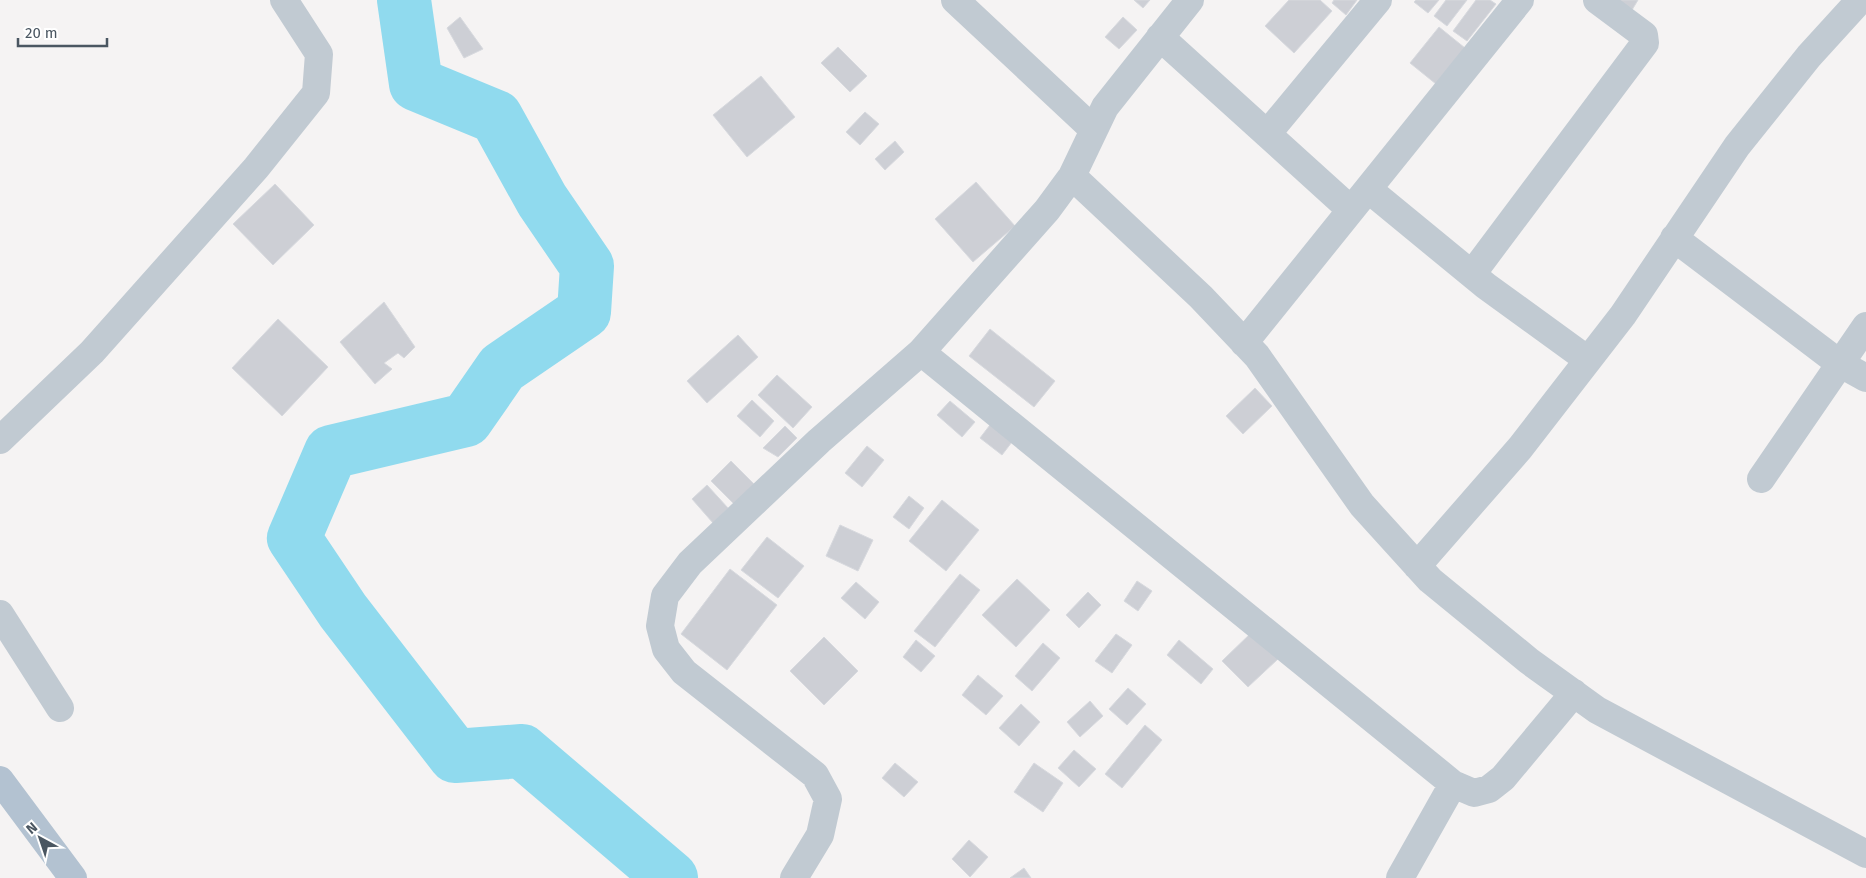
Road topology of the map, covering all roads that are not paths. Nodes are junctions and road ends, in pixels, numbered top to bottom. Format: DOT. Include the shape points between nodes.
graph roads {
  1 [pos="284,0"];
  2 [pos="955,0"];
  3 [pos="1190,0"];
  4 [pos="1378,0"];
  5 [pos="1520,0"];
  6 [pos="1597,0"];
  7 [pos="1860,0"];
  8 [pos="1160,38"];
  9 [pos="1094,130"];
  10 [pos="1267,134"];
  11 [pos="1072,176"];
  12 [pos="1368,189"];
  13 [pos="1351,210"];
  14 [pos="1674,238"];
  15 [pos="1472,274"];
  16 [pos="1866,326"];
  17 [pos="1244,343"];
  18 [pos="921,352"];
  19 [pos="1588,360"];
  20 [pos="1839,363"];
  21 [pos="1866,378"];
  22 [pos="0,440"];
  23 [pos="1761,479"];
  24 [pos="1417,566"];
  25 [pos="0,614"];
  26 [pos="1574,693"];
  27 [pos="60,708"];
  28 [pos="0,780"];
  29 [pos="1453,784"];
  30 [pos="1866,854"];
  31 [pos="73,878"];
  32 [pos="794,878"];
  33 [pos="1400,878"];
  1 -- 22 [label="street" via="319,54 316,93 256,168 92,352"];
  2 -- 9 [label="street"];
  3 -- 8 [label="street"];
  4 -- 10 [label="street"];
  5 -- 12 [label="street"];
  6 -- 15 [label="street" via="1644,35 1645,44"];
  7 -- 14 [label="street" via="1809,56 1737,146"];
  8 -- 9 [label="street" via="1105,107"];
  8 -- 10 [label="street"];
  9 -- 11 [label="street"];
  10 -- 13 [label="street"];
  11 -- 17 [label="street"];
  11 -- 18 [label="street" via="1047,210"];
  12 -- 13 [label="street"];
  12 -- 15 [label="street"];
  13 -- 17 [label="street"];
  14 -- 19 [label="street"];
  14 -- 20 [label="street"];
  15 -- 19 [label="street"];
  16 -- 20 [label="street"];
  17 -- 24 [label="street" via="1257,356 1362,505"];
  18 -- 29 [label="street"];
  18 -- 32 [label="street" via="819,441 690,563 665,596 660,626 666,649 684,672 815,775 828,799 820,835"];
  19 -- 24 [label="street" via="1520,448"];
  20 -- 21 [label="street"];
  20 -- 23 [label="street"];
  24 -- 26 [label="street" via="1529,661"];
  25 -- 27 [label="street"];
  26 -- 29 [label="street" via="1503,778 1489,789 1474,794"];
  26 -- 30 [label="street" via="1597,710 1663,747"];
  28 -- 31 [label="main road"];
  29 -- 33 [label="street"];
}
